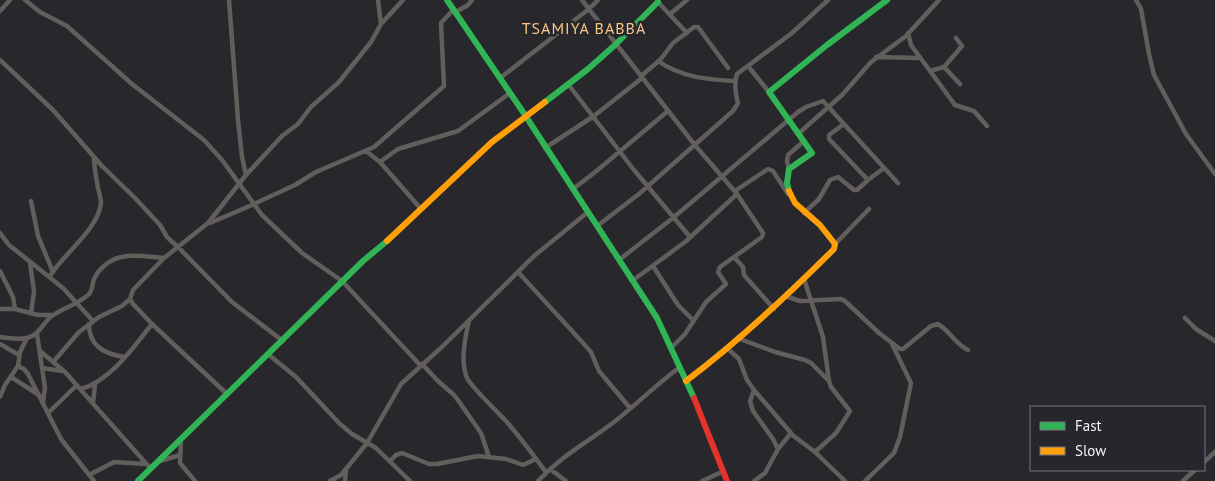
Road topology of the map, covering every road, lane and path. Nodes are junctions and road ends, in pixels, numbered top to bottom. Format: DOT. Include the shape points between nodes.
graph roads {
  1 [pos="10,0"];
  2 [pos="25,0"];
  3 [pos="229,0"];
  4 [pos="378,0"];
  5 [pos="403,0"];
  6 [pos="447,0"];
  7 [pos="472,0"];
  8 [pos="582,0"];
  9 [pos="598,0"];
  10 [pos="687,0"];
  11 [pos="828,0"];
  12 [pos="887,0"];
  13 [pos="939,0"];
  14 [pos="1136,0"];
  15 [pos="657,1"];
  16 [pos="589,9"];
  17 [pos="455,10"];
  18 [pos="0,11"];
  19 [pos="670,14"];
  20 [pos="381,24"];
  21 [pos="687,33"];
  22 [pos="908,33"];
  23 [pos="956,38"];
  24 [pos="615,45"];
  25 [pos="876,58"];
  26 [pos="919,58"];
  27 [pos="0,60"];
  28 [pos="658,62"];
  29 [pos="748,66"];
  30 [pos="944,67"];
  31 [pos="728,68"];
  32 [pos="930,71"];
  33 [pos="642,77"];
  34 [pos="500,78"];
  35 [pos="735,81"];
  36 [pos="568,84"];
  37 [pos="960,84"];
  38 [pos="770,92"];
  39 [pos="510,93"];
  40 [pos="828,107"];
  41 [pos="668,111"];
  42 [pos="526,115"];
  43 [pos="594,116"];
  44 [pos="789,121"];
  45 [pos="844,124"];
  46 [pos="987,126"];
  47 [pos="798,134"];
  48 [pos="803,142"];
  49 [pos="694,144"];
  50 [pos="545,148"];
  51 [pos="366,151"];
  52 [pos="620,152"];
  53 [pos="94,157"];
  54 [pos="380,162"];
  55 [pos="884,168"];
  56 [pos="789,169"];
  57 [pos="1215,174"];
  58 [pos="246,175"];
  59 [pos="722,175"];
  60 [pos="868,180"];
  61 [pos="239,183"];
  62 [pos="898,183"];
  63 [pos="648,186"];
  64 [pos="573,189"];
  65 [pos="736,193"];
  66 [pos="788,194"];
  67 [pos="31,202"];
  68 [pos="254,204"];
  69 [pos="421,209"];
  70 [pos="869,209"];
  71 [pos="588,212"];
  72 [pos="804,212"];
  73 [pos="674,217"];
  74 [pos="208,223"];
  75 [pos="597,226"];
  76 [pos="0,232"];
  77 [pos="690,237"];
  78 [pos="835,244"];
  79 [pos="178,247"];
  80 [pos="734,257"];
  81 [pos="164,258"];
  82 [pos="619,260"];
  83 [pos="30,262"];
  84 [pos="653,266"];
  85 [pos="0,271"];
  86 [pos="518,272"];
  87 [pos="51,274"];
  88 [pos="804,279"];
  89 [pos="342,281"];
  90 [pos="632,281"];
  91 [pos="785,296"];
  92 [pos="130,299"];
  93 [pos="811,301"];
  94 [pos="78,302"];
  95 [pos="0,309"];
  96 [pos="15,309"];
  97 [pos="774,309"];
  98 [pos="31,313"];
  99 [pos="53,315"];
  100 [pos="1185,318"];
  101 [pos="470,319"];
  102 [pos="693,320"];
  103 [pos="91,322"];
  104 [pos="152,324"];
  105 [pos="38,334"];
  106 [pos="0,337"];
  107 [pos="27,338"];
  108 [pos="740,339"];
  109 [pos="283,341"];
  110 [pos="1215,341"];
  111 [pos="892,343"];
  112 [pos="0,344"];
  113 [pos="671,348"];
  114 [pos="728,349"];
  115 [pos="968,350"];
  116 [pos="40,351"];
  117 [pos="19,355"];
  118 [pos="269,355"];
  119 [pos="125,357"];
  120 [pos="54,362"];
  121 [pos="421,364"];
  122 [pos="18,366"];
  123 [pos="680,367"];
  124 [pos="42,368"];
  125 [pos="65,372"];
  126 [pos="11,377"];
  127 [pos="686,381"];
  128 [pos="829,381"];
  129 [pos="94,385"];
  130 [pos="79,387"];
  131 [pos="754,390"];
  132 [pos="227,394"];
  133 [pos="40,396"];
  134 [pos="0,397"];
  135 [pos="43,402"];
  136 [pos="92,403"];
  137 [pos="630,408"];
  138 [pos="48,413"];
  139 [pos="791,434"];
  140 [pos="181,439"];
  141 [pos="367,443"];
  142 [pos="778,449"];
  143 [pos="815,452"];
  144 [pos="1215,452"];
  145 [pos="180,455"];
  146 [pos="488,457"];
  147 [pos="536,459"];
  148 [pos="160,460"];
  149 [pos="390,461"];
  150 [pos="1205,461"];
  151 [pos="148,467"];
  152 [pos="346,470"];
  153 [pos="548,471"];
  154 [pos="724,471"];
  155 [pos="1194,471"];
  156 [pos="89,475"];
  157 [pos="94,481"];
  158 [pos="138,481"];
  159 [pos="195,481"];
  160 [pos="330,481"];
  161 [pos="345,481"];
  162 [pos="410,481"];
  163 [pos="538,481"];
  164 [pos="566,481"];
  165 [pos="702,481"];
  166 [pos="727,481"];
  167 [pos="754,481"];
  168 [pos="845,481"];
  169 [pos="865,481"];
  170 [pos="1183,481"];
  1 -- 18 [label="street"];
  2 -- 61 [label="street" via="67,26 132,84 192,129"];
  3 -- 58 [label="street" via="238,120"];
  4 -- 20 [label="street"];
  5 -- 20 [label="street"];
  6 -- 17 [label="street"];
  7 -- 17 [label="street" via="468,6"];
  8 -- 16 [label="street"];
  9 -- 16 [label="street"];
  10 -- 19 [label="street"];
  11 -- 29 [label="street" via="792,33"];
  12 -- 38 [label="street"];
  13 -- 22 [label="street"];
  14 -- 57 [label="street" via="1141,9 1154,75 1186,134"];
  15 -- 19 [label="street"];
  15 -- 24 [label="street"];
  16 -- 24 [label="street"];
  16 -- 34 [label="street"];
  17 -- 34 [label="street"];
  17 -- 51 [label="street" via="441,23 444,86"];
  19 -- 21 [label="street"];
  20 -- 58 [label="street" via="339,82"];
  21 -- 28 [label="street" via="673,43"];
  21 -- 31 [label="street" via="698,27"];
  22 -- 25 [label="street"];
  22 -- 26 [label="street"];
  23 -- 30 [label="street" via="962,46"];
  24 -- 33 [label="street"];
  24 -- 36 [label="street"];
  25 -- 26 [label="street"];
  25 -- 40 [label="street"];
  26 -- 32 [label="street"];
  27 -- 53 [label="street" via="53,110"];
  28 -- 33 [label="street"];
  28 -- 35 [label="street" via="700,79"];
  29 -- 35 [label="street" via="737,74"];
  29 -- 38 [label="street"];
  30 -- 32 [label="street"];
  30 -- 37 [label="street"];
  32 -- 46 [label="street" via="955,106 974,111"];
  33 -- 41 [label="street"];
  33 -- 43 [label="street"];
  34 -- 39 [label="street"];
  35 -- 49 [label="street" via="737,107"];
  36 -- 42 [label="street"];
  36 -- 43 [label="street"];
  38 -- 44 [label="street"];
  39 -- 42 [label="street"];
  39 -- 54 [label="street" via="458,131 398,148"];
  40 -- 44 [label="street" via="823,101 818,102"];
  40 -- 45 [label="street"];
  40 -- 47 [label="street"];
  41 -- 49 [label="street"];
  41 -- 52 [label="street"];
  42 -- 50 [label="street"];
  42 -- 69 [label="street" via="492,142"];
  43 -- 50 [label="street"];
  43 -- 52 [label="street"];
  44 -- 47 [label="street"];
  44 -- 59 [label="street"];
  45 -- 55 [label="street"];
  45 -- 60 [label="street" via="828,139"];
  47 -- 48 [label="street"];
  48 -- 56 [label="street" via="788,155"];
  48 -- 56 [label="street" via="812,153"];
  49 -- 59 [label="street"];
  49 -- 63 [label="street"];
  50 -- 64 [label="street"];
  51 -- 54 [label="street"];
  51 -- 68 [label="street"];
  52 -- 63 [label="street"];
  52 -- 64 [label="street"];
  53 -- 79 [label="street"];
  53 -- 87 [label="street" via="101,203 86,232"];
  54 -- 69 [label="street"];
  55 -- 60 [label="street"];
  55 -- 62 [label="street"];
  56 -- 66 [label="street"];
  58 -- 61 [label="street"];
  59 -- 65 [label="street"];
  59 -- 73 [label="street"];
  60 -- 72 [label="street" via="854,190 838,177 833,178"];
  61 -- 68 [label="street"];
  61 -- 74 [label="street"];
  63 -- 73 [label="street"];
  63 -- 75 [label="street"];
  64 -- 71 [label="street"];
  65 -- 66 [label="street" via="768,169 773,171"];
  65 -- 77 [label="street"];
  65 -- 80 [label="street" via="763,233"];
  66 -- 72 [label="street"];
  67 -- 87 [label="street"];
  68 -- 74 [label="street"];
  68 -- 89 [label="street" via="302,253"];
  69 -- 89 [label="street"];
  70 -- 78 [label="street"];
  71 -- 75 [label="street"];
  71 -- 86 [label="street"];
  72 -- 78 [label="street" via="827,232"];
  73 -- 77 [label="street"];
  73 -- 82 [label="street"];
  74 -- 79 [label="street"];
  75 -- 82 [label="street"];
  76 -- 83 [label="street" via="9,245"];
  77 -- 84 [label="street"];
  78 -- 88 [label="street" via="834,249"];
  79 -- 81 [label="street"];
  79 -- 109 [label="street" via="232,302"];
  80 -- 97 [label="street" via="743,267 744,276"];
  80 -- 102 [label="street" via="718,272 726,284 706,302"];
  81 -- 92 [label="street" via="133,290"];
  81 -- 94 [label="street" via="130,256 113,260 96,275 89,294"];
  82 -- 90 [label="street"];
  83 -- 87 [label="street"];
  83 -- 98 [label="street" via="34,292"];
  84 -- 90 [label="street"];
  84 -- 102 [label="street" via="678,305"];
  85 -- 96 [label="street" via="13,297"];
  86 -- 101 [label="street"];
  86 -- 137 [label="street" via="591,352 599,371"];
  87 -- 94 [label="street"];
  88 -- 91 [label="street"];
  88 -- 93 [label="street"];
  89 -- 109 [label="street"];
  89 -- 121 [label="street"];
  90 -- 113 [label="street" via="657,318"];
  91 -- 93 [label="street"];
  91 -- 97 [label="street"];
  92 -- 103 [label="street"];
  92 -- 104 [label="street"];
  93 -- 111 [label="street" via="841,299"];
  93 -- 128 [label="street" via="823,337"];
  94 -- 99 [label="street"];
  94 -- 103 [label="street"];
  95 -- 96 [label="street"];
  96 -- 98 [label="street"];
  97 -- 108 [label="street"];
  98 -- 99 [label="street"];
  99 -- 105 [label="street"];
  100 -- 110 [label="street"];
  101 -- 121 [label="street"];
  101 -- 147 [label="street" via="464,356 468,379"];
  102 -- 113 [label="street"];
  103 -- 119 [label="street" via="90,336 94,343 115,356"];
  103 -- 120 [label="street"];
  104 -- 119 [label="street"];
  104 -- 132 [label="street"];
  105 -- 107 [label="street"];
  105 -- 116 [label="street"];
  106 -- 107 [label="street"];
  107 -- 117 [label="street"];
  108 -- 114 [label="street"];
  108 -- 128 [label="street" via="805,360"];
  109 -- 118 [label="street"];
  111 -- 115 [label="street" via="903,349 938,324"];
  111 -- 169 [label="street" via="911,382 894,453"];
  112 -- 117 [label="street"];
  113 -- 123 [label="street"];
  114 -- 127 [label="street"];
  114 -- 131 [label="street" via="739,359"];
  116 -- 120 [label="street"];
  116 -- 124 [label="street"];
  117 -- 122 [label="street"];
  118 -- 132 [label="street"];
  118 -- 141 [label="street" via="296,377 340,424"];
  119 -- 129 [label="street"];
  120 -- 125 [label="street"];
  121 -- 141 [label="street" via="401,384"];
  121 -- 146 [label="street" via="460,403 481,433"];
  122 -- 126 [label="street"];
  122 -- 133 [label="street" via="28,374"];
  123 -- 127 [label="street"];
  123 -- 137 [label="street"];
  124 -- 125 [label="street"];
  124 -- 135 [label="street"];
  125 -- 130 [label="street"];
  126 -- 133 [label="street"];
  126 -- 134 [label="street"];
  127 -- 154 [label="street"];
  128 -- 143 [label="street" via="850,409 850,414 836,433"];
  129 -- 130 [label="street"];
  129 -- 136 [label="street"];
  130 -- 136 [label="street"];
  130 -- 138 [label="street"];
  131 -- 139 [label="street"];
  131 -- 142 [label="street" via="750,401 752,411"];
  132 -- 140 [label="street"];
  133 -- 135 [label="street"];
  135 -- 138 [label="street"];
  136 -- 151 [label="street"];
  137 -- 153 [label="street"];
  138 -- 156 [label="street" via="61,439"];
  139 -- 142 [label="street"];
  139 -- 143 [label="street"];
  140 -- 145 [label="street"];
  140 -- 148 [label="street"];
  141 -- 149 [label="street"];
  141 -- 152 [label="street"];
  142 -- 167 [label="street" via="768,469"];
  143 -- 168 [label="street"];
  144 -- 150 [label="street"];
  145 -- 148 [label="street"];
  145 -- 159 [label="street" via="183,468"];
  146 -- 147 [label="street" via="524,465"];
  146 -- 149 [label="street" via="437,464 419,461 402,453"];
  147 -- 153 [label="street"];
  148 -- 151 [label="street"];
  149 -- 162 [label="street"];
  151 -- 156 [label="street" via="114,462"];
  151 -- 158 [label="street"];
  152 -- 160 [label="street"];
  152 -- 161 [label="street"];
  153 -- 163 [label="street"];
  153 -- 164 [label="street"];
  154 -- 165 [label="street"];
  154 -- 166 [label="street"];
  155 -- 170 [label="street"];
  156 -- 157 [label="street"];
}
